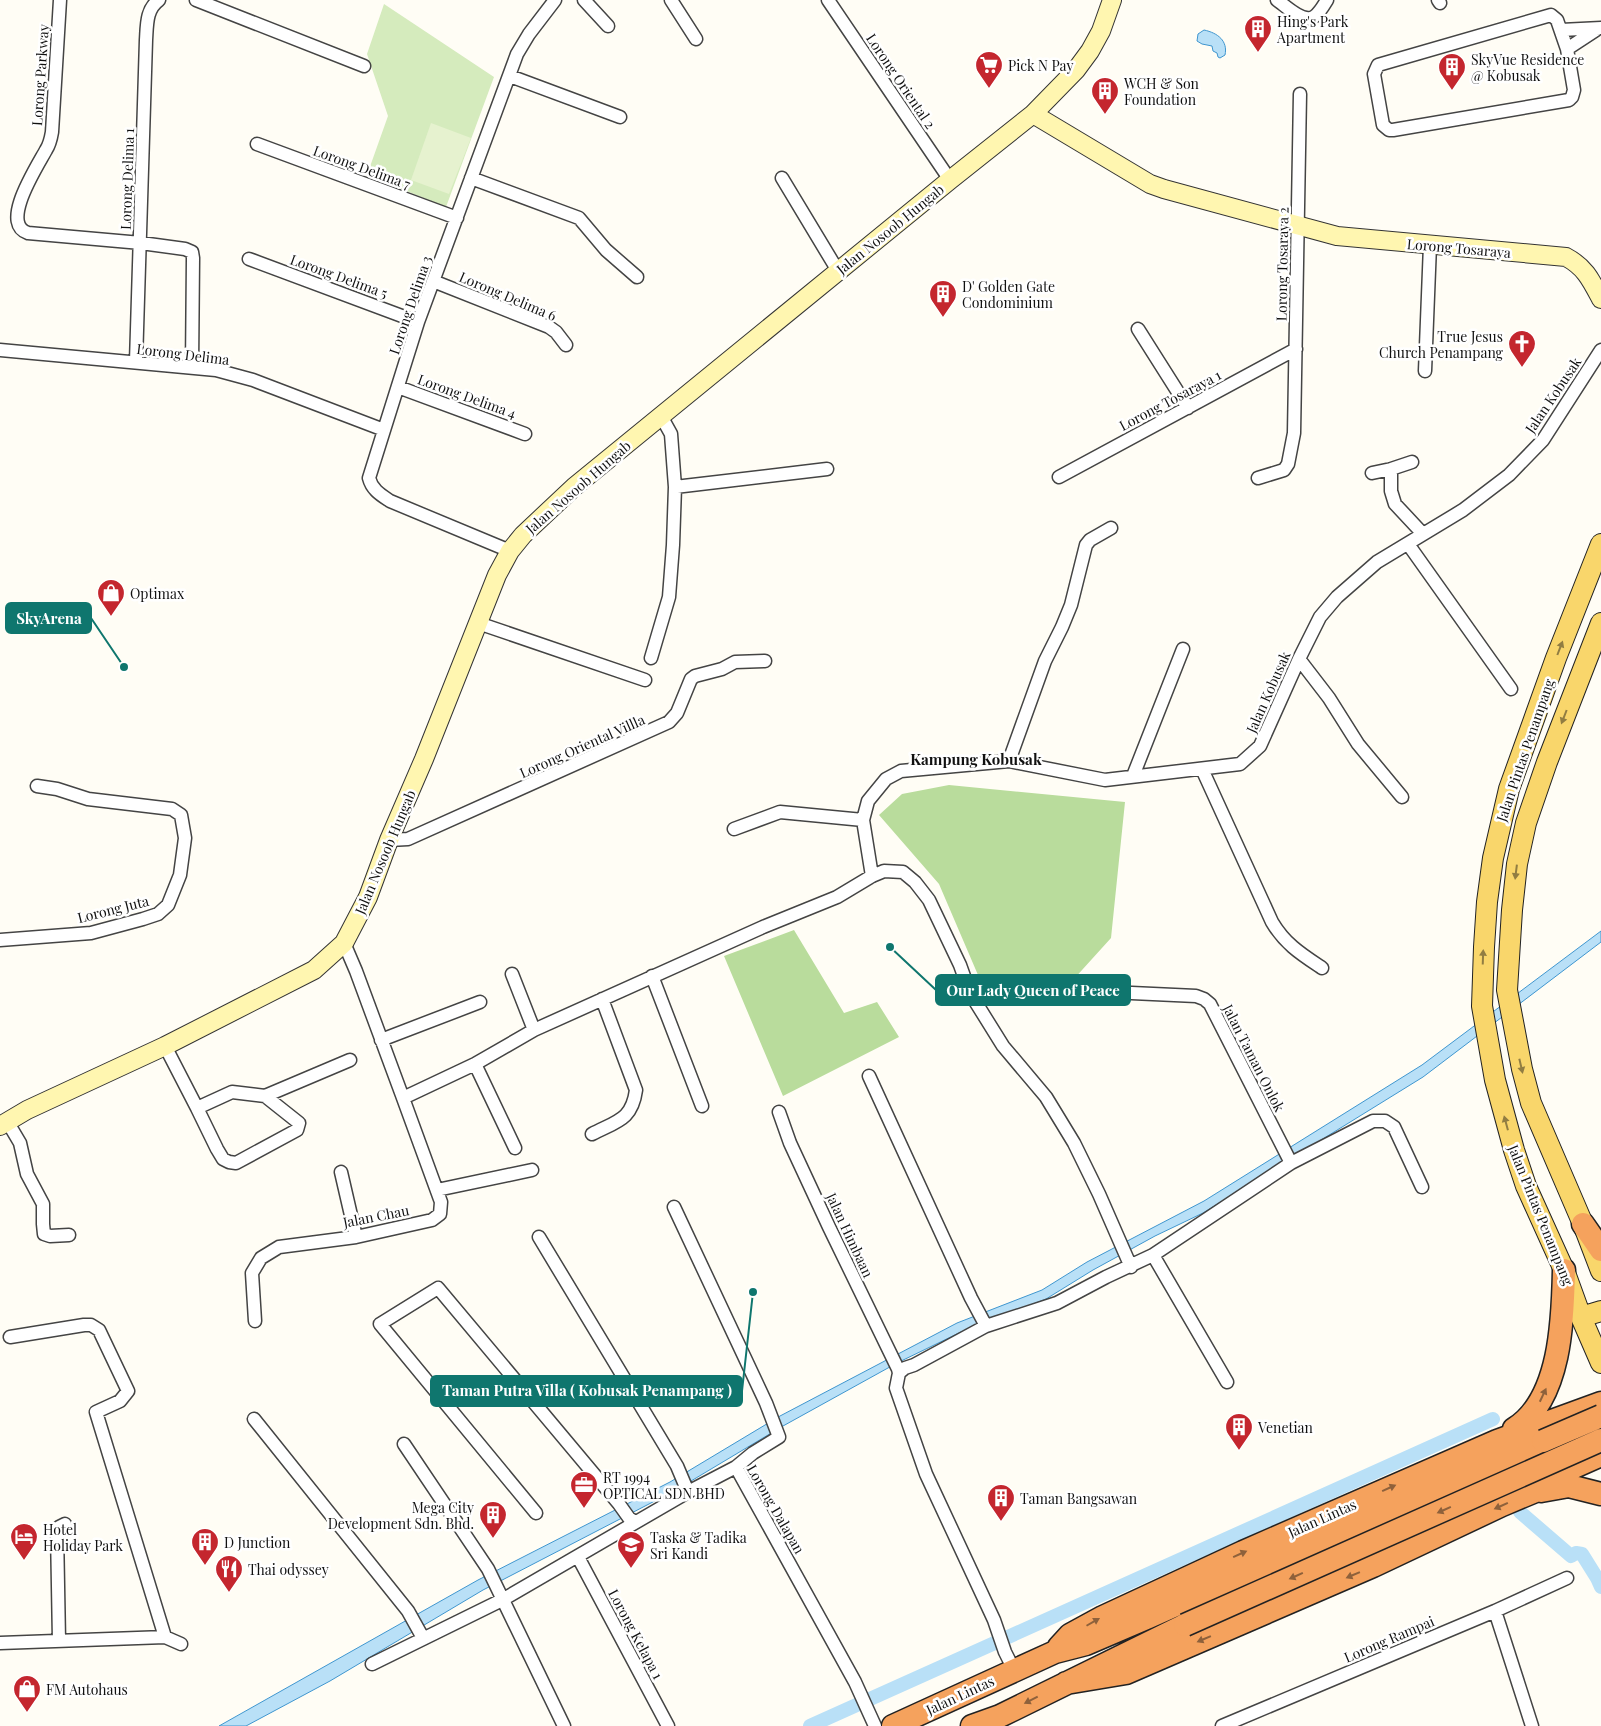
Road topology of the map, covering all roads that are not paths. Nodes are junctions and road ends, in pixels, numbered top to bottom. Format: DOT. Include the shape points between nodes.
graph roads {
  1 [pos="60,0"];
  2 [pos="159,0"];
  3 [pos="196,0"];
  4 [pos="556,0"];
  5 [pos="584,0"];
  6 [pos="670,0"];
  7 [pos="828,0"];
  8 [pos="1112,0"];
  9 [pos="1277,0"];
  10 [pos="1327,0"];
  11 [pos="608,26"];
  12 [pos="1598,29"];
  13 [pos="1561,30"];
  14 [pos="696,40"];
  15 [pos="1567,49"];
  16 [pos="364,66"];
  17 [pos="510,76"];
  18 [pos="1300,94"];
  19 [pos="1034,114"];
  20 [pos="620,117"];
  21 [pos="257,144"];
  22 [pos="471,178"];
  23 [pos="782,178"];
  24 [pos="950,180"];
  25 [pos="457,218"];
  26 [pos="1298,227"];
  27 [pos="141,243"];
  28 [pos="1430,245"];
  29 [pos="249,258"];
  30 [pos="838,271"];
  31 [pos="637,277"];
  32 [pos="433,282"];
  33 [pos="1601,299"];
  34 [pos="418,322"];
  35 [pos="1138,329"];
  36 [pos="566,345"];
  37 [pos="1296,349"];
  38 [pos="0,350"];
  39 [pos="1601,350"];
  40 [pos="136,362"];
  41 [pos="192,367"];
  42 [pos="1425,370"];
  43 [pos="398,387"];
  44 [pos="1188,408"];
  45 [pos="661,416"];
  46 [pos="384,430"];
  47 [pos="525,434"];
  48 [pos="1412,462"];
  49 [pos="1391,469"];
  50 [pos="827,470"];
  51 [pos="1372,473"];
  52 [pos="1059,477"];
  53 [pos="1258,478"];
  54 [pos="675,487"];
  55 [pos="1111,528"];
  56 [pos="1423,534"];
  57 [pos="1408,544"];
  58 [pos="1601,544"];
  59 [pos="510,551"];
  60 [pos="478,623"];
  61 [pos="1601,623"];
  62 [pos="1183,649"];
  63 [pos="651,658"];
  64 [pos="1299,659"];
  65 [pos="765,660"];
  66 [pos="646,680"];
  67 [pos="1511,689"];
  68 [pos="1009,761"];
  69 [pos="1202,769"];
  70 [pos="1133,776"];
  71 [pos="37,786"];
  72 [pos="1402,797"];
  73 [pos="863,820"];
  74 [pos="734,829"];
  75 [pos="389,840"];
  76 [pos="872,876"];
  77 [pos="0,940"];
  78 [pos="344,943"];
  79 [pos="1322,968"];
  80 [pos="512,974"];
  81 [pos="652,976"];
  82 [pos="1110,992"];
  83 [pos="602,999"];
  84 [pos="480,1002"];
  85 [pos="534,1030"];
  86 [pos="382,1040"];
  87 [pos="165,1046"];
  88 [pos="350,1060"];
  89 [pos="475,1064"];
  90 [pos="869,1076"];
  91 [pos="265,1096"];
  92 [pos="403,1098"];
  93 [pos="702,1106"];
  94 [pos="197,1108"];
  95 [pos="778,1112"];
  96 [pos="2,1121"];
  97 [pos="592,1134"];
  98 [pos="515,1148"];
  99 [pos="1288,1158"];
  100 [pos="532,1170"];
  101 [pos="341,1172"];
  102 [pos="1422,1187"];
  103 [pos="437,1190"];
  104 [pos="674,1207"];
  105 [pos="1583,1224"];
  106 [pos="70,1235"];
  107 [pos="356,1237"];
  108 [pos="538,1237"];
  109 [pos="1601,1250"];
  110 [pos="1154,1256"];
  111 [pos="1129,1261"];
  112 [pos="1564,1270"];
  113 [pos="1601,1271"];
  114 [pos="1601,1311"];
  115 [pos="1581,1317"];
  116 [pos="255,1321"];
  117 [pos="986,1326"];
  118 [pos="10,1337"];
  119 [pos="1601,1363"];
  120 [pos="899,1371"];
  121 [pos="1227,1382"];
  122 [pos="1601,1403"];
  123 [pos="1601,1416"];
  124 [pos="254,1419"];
  125 [pos="1553,1419"];
  126 [pos="1601,1440"];
  127 [pos="1497,1441"];
  128 [pos="404,1444"];
  129 [pos="1601,1455"];
  130 [pos="736,1467"];
  131 [pos="1574,1467"];
  132 [pos="688,1492"];
  133 [pos="1533,1492"];
  134 [pos="1601,1494"];
  135 [pos="536,1513"];
  136 [pos="632,1520"];
  137 [pos="66,1524"];
  138 [pos="578,1557"];
  139 [pos="1567,1578"];
  140 [pos="502,1600"];
  141 [pos="1495,1611"];
  142 [pos="421,1634"];
  143 [pos="165,1638"];
  144 [pos="59,1641"];
  145 [pos="0,1643"];
  146 [pos="181,1644"];
  147 [pos="1055,1652"];
  148 [pos="1010,1661"];
  149 [pos="372,1664"];
  150 [pos="1066,1683"];
  151 [pos="1251,1720"];
  152 [pos="872,1721"];
  153 [pos="564,1726"];
  154 [pos="668,1726"];
  155 [pos="893,1726"];
  156 [pos="972,1726"];
  157 [pos="1222,1726"];
  158 [pos="1532,1726"];
  1 -- 27 [label="street, Lorong Parkway" via="52,132 47,149 15,189 6,212 7,223 20,232"];
  2 -- 27 [label="street, Lorong Delima 1" via="151,8 148,19"];
  3 -- 16 [label="street"];
  4 -- 17 [label="street, Lorong Delima 3" via="529,34"];
  5 -- 11 [label="street"];
  6 -- 14 [label="street"];
  7 -- 24 [label="street, Lorong Oriental 2"];
  8 -- 19 [label="main road, Jalan Nosoob Hungab" via="1090,51"];
  9 -- 10 [label="street" via="1308,19 1314,17"];
  12 -- 13 [label="street"];
  12 -- 15 [label="street"];
  13 -- 15 [label="street"];
  13 -- 15 [label="street" via="1551,15 1381,63 1374,74 1383,125 1393,130 1569,100 1574,90"];
  17 -- 20 [label="street"];
  17 -- 22 [label="street, Lorong Delima 3"];
  18 -- 26 [label="street, Lorong Tosaraya 2"];
  19 -- 24 [label="main road, Jalan Nosoob Hungab"];
  19 -- 26 [label="main road, Lorong Tosaraya" via="1150,184"];
  21 -- 25 [label="street, Lorong Delima 7"];
  22 -- 25 [label="street, Lorong Delima 3"];
  22 -- 31 [label="street" via="579,218 606,250"];
  23 -- 30 [label="street"];
  24 -- 30 [label="main road, Jalan Nosoob Hungab"];
  25 -- 32 [label="street, Lorong Delima 3"];
  26 -- 28 [label="main road, Lorong Tosaraya" via="1337,236"];
  26 -- 37 [label="street, Lorong Tosaraya 2"];
  27 -- 40 [label="street, Lorong Delima 1"];
  27 -- 41 [label="street" via="192,252"];
  28 -- 33 [label="main road, Lorong Tosaraya" via="1566,257 1582,268"];
  28 -- 42 [label="street"];
  29 -- 34 [label="street, Lorong Delima 5"];
  30 -- 45 [label="main road, Jalan Nosoob Hungab"];
  32 -- 34 [label="street, Lorong Delima 3"];
  32 -- 36 [label="street, Lorong Delima 6" via="549,327"];
  34 -- 43 [label="street, Lorong Delima 3"];
  35 -- 44 [label="street"];
  37 -- 44 [label="street, Lorong Tosaraya 1"];
  37 -- 53 [label="street, Lorong Tosaraya 2" via="1294,434 1288,464 1284,470"];
  38 -- 40 [label="street, Lorong Delima"];
  39 -- 56 [label="street, Jalan Kobusak" via="1543,440 1509,475 1463,510"];
  40 -- 41 [label="street, Lorong Delima"];
  41 -- 46 [label="street, Lorong Delima" via="253,380"];
  43 -- 46 [label="street, Lorong Delima 3"];
  43 -- 47 [label="street, Lorong Delima 4"];
  44 -- 52 [label="street, Lorong Tosaraya 1"];
  45 -- 54 [label="street" via="671,434"];
  45 -- 59 [label="main road, Jalan Nosoob Hungab" via="556,502"];
  46 -- 59 [label="street, Lorong Delima 3" via="369,478 381,496"];
  48 -- 49 [label="street"];
  49 -- 51 [label="street"];
  49 -- 56 [label="street" via="1395,504"];
  50 -- 54 [label="street"];
  54 -- 63 [label="street" via="669,597"];
  55 -- 68 [label="street" via="1086,545 1071,605 1045,661"];
  56 -- 57 [label="street, Jalan Kobusak"];
  57 -- 64 [label="street, Jalan Kobusak" via="1377,562 1337,597 1320,617"];
  57 -- 67 [label="street"];
  112 -- 58 [label="main road, Jalan Pintas Penampang, one-way" via="1526,1186 1495,1080 1482,1006 1484,947 1493,858 1509,789"];
  59 -- 60 [label="main road, Jalan Nosoob Hungab"];
  60 -- 66 [label="street"];
  60 -- 75 [label="main road, Jalan Nosoob Hungab"];
  61 -- 105 [label="main road, Jalan Pintas Penampang, one-way" via="1546,762 1526,823 1517,864 1507,990 1531,1103"];
  62 -- 70 [label="street"];
  64 -- 69 [label="street, Jalan Kobusak" via="1260,746 1240,764"];
  64 -- 72 [label="street" via="1358,744"];
  65 -- 75 [label="street, Lorong Oriental Villla" via="735,662 695,676 677,714 663,726 408,839"];
  68 -- 70 [label="street, Jalan Kobusak" via="1105,780"];
  68 -- 73 [label="street, Jalan Kobusak" via="901,771 886,779 868,801"];
  69 -- 70 [label="street, Jalan Kobusak"];
  69 -- 79 [label="street" via="1275,927 1293,949"];
  71 -- 77 [label="street, Lorong Juta" via="88,799 172,809 181,815 184,826 180,875 168,905 158,914 143,920 92,933"];
  73 -- 74 [label="street" via="780,812"];
  73 -- 76 [label="street, Jalan Kobusak"];
  75 -- 78 [label="main road, Jalan Nosoob Hungab" via="368,896"];
  76 -- 81 [label="street" via="837,897"];
  76 -- 111 [label="street" via="884,871 903,872 929,900 970,993 1003,1046 1046,1097 1074,1143"];
  78 -- 86 [label="street, Jalan Chau"];
  78 -- 87 [label="main road, Jalan Nosoob Hungab" via="314,970"];
  80 -- 85 [label="street"];
  81 -- 83 [label="street"];
  81 -- 93 [label="street"];
  82 -- 99 [label="street, Jalan Taman Onlok" via="1196,996 1210,1004"];
  83 -- 85 [label="street"];
  83 -- 97 [label="street" via="636,1090 628,1115"];
  84 -- 86 [label="street"];
  85 -- 89 [label="street"];
  86 -- 92 [label="street, Jalan Chau"];
  87 -- 94 [label="street"];
  87 -- 96 [label="main road, Jalan Nosoob Hungab"];
  88 -- 91 [label="street"];
  89 -- 92 [label="street"];
  89 -- 98 [label="street"];
  90 -- 117 [label="street"];
  91 -- 94 [label="street" via="232,1092"];
  91 -- 94 [label="street" via="299,1123 299,1127 236,1163 223,1159"];
  92 -- 103 [label="street, Jalan Chau"];
  95 -- 120 [label="street, Jalan Himbaan"];
  96 -- 106 [label="street" via="20,1142 27,1174 44,1204 44,1234"];
  99 -- 102 [label="street" via="1373,1121 1385,1121 1394,1127"];
  99 -- 110 [label="street"];
  100 -- 103 [label="street"];
  101 -- 107 [label="street"];
  103 -- 107 [label="street, Jalan Chau" via="440,1214 432,1220"];
  104 -- 130 [label="street" via="780,1436"];
  105 -- 109 [label="highway"];
  105 -- 113 [label="main road, Jalan Pintas Penampang"];
  107 -- 116 [label="street, Jalan Chau" via="279,1247 261,1258 252,1273"];
  108 -- 132 [label="street" via="677,1466"];
  110 -- 111 [label="street"];
  110 -- 121 [label="street"];
  111 -- 117 [label="street" via="1057,1303"];
  112 -- 115 [label="main road, Jalan Pintas Penampang"];
  127 -- 112 [label="highway, one-way" via="1521,1425 1535,1410 1549,1382 1564,1305"];
  114 -- 115 [label="main road"];
  115 -- 119 [label="main road, Jalan Pintas Penampang"];
  117 -- 120 [label="street"];
  118 -- 143 [label="street" via="84,1325 100,1330 128,1391 120,1401 96,1412"];
  120 -- 148 [label="street" via="896,1388 926,1474"];
  122 -- 125 [label="highway, Jalan Lintas"];
  123 -- 147 [label="highway, Jalan Lintas, bridge" via="1149,1617 1086,1644"];
  124 -- 142 [label="street" via="408,1611"];
  125 -- 127 [label="highway, Jalan Lintas"];
  125 -- 131 [label="highway" via="1577,1414 1595,1420 1598,1425 1595,1444"];
  126 -- 150 [label="highway, one-way, bridge" via="1185,1625"];
  147 -- 127 [label="highway, Jalan Lintas, one-way" via="1070,1635 1102,1617"];
  128 -- 140 [label="street" via="488,1569"];
  129 -- 131 [label="highway"];
  130 -- 132 [label="street, Lorong Dalapan"];
  130 -- 152 [label="street, Lorong Dalapan" via="855,1682"];
  131 -- 133 [label="highway"];
  132 -- 136 [label="street, Lorong Dalapan"];
  133 -- 134 [label="highway" via="1569,1486"];
  133 -- 150 [label="highway, one-way" via="1373,1566 1126,1673"];
  135 -- 136 [label="street" via="380,1324 438,1288"];
  136 -- 138 [label="street, Lorong Dalapan"];
  137 -- 144 [label="street" via="57,1531"];
  138 -- 140 [label="street, Lorong Dalapan"];
  138 -- 154 [label="street, Lorong Kelapa 1"];
  139 -- 141 [label="street, Lorong Rampai"];
  140 -- 142 [label="street, Lorong Dalapan"];
  140 -- 153 [label="street"];
  141 -- 151 [label="street, Lorong Rampai"];
  141 -- 158 [label="street"];
  142 -- 149 [label="street, Lorong Dalapan"];
  143 -- 144 [label="street"];
  143 -- 146 [label="street"];
  144 -- 145 [label="street"];
  147 -- 148 [label="highway, Jalan Lintas"];
  148 -- 155 [label="highway, Jalan Lintas"];
  150 -- 156 [label="highway, one-way" via="1000,1716"];
  151 -- 157 [label="street, Lorong Rampai"];
}
